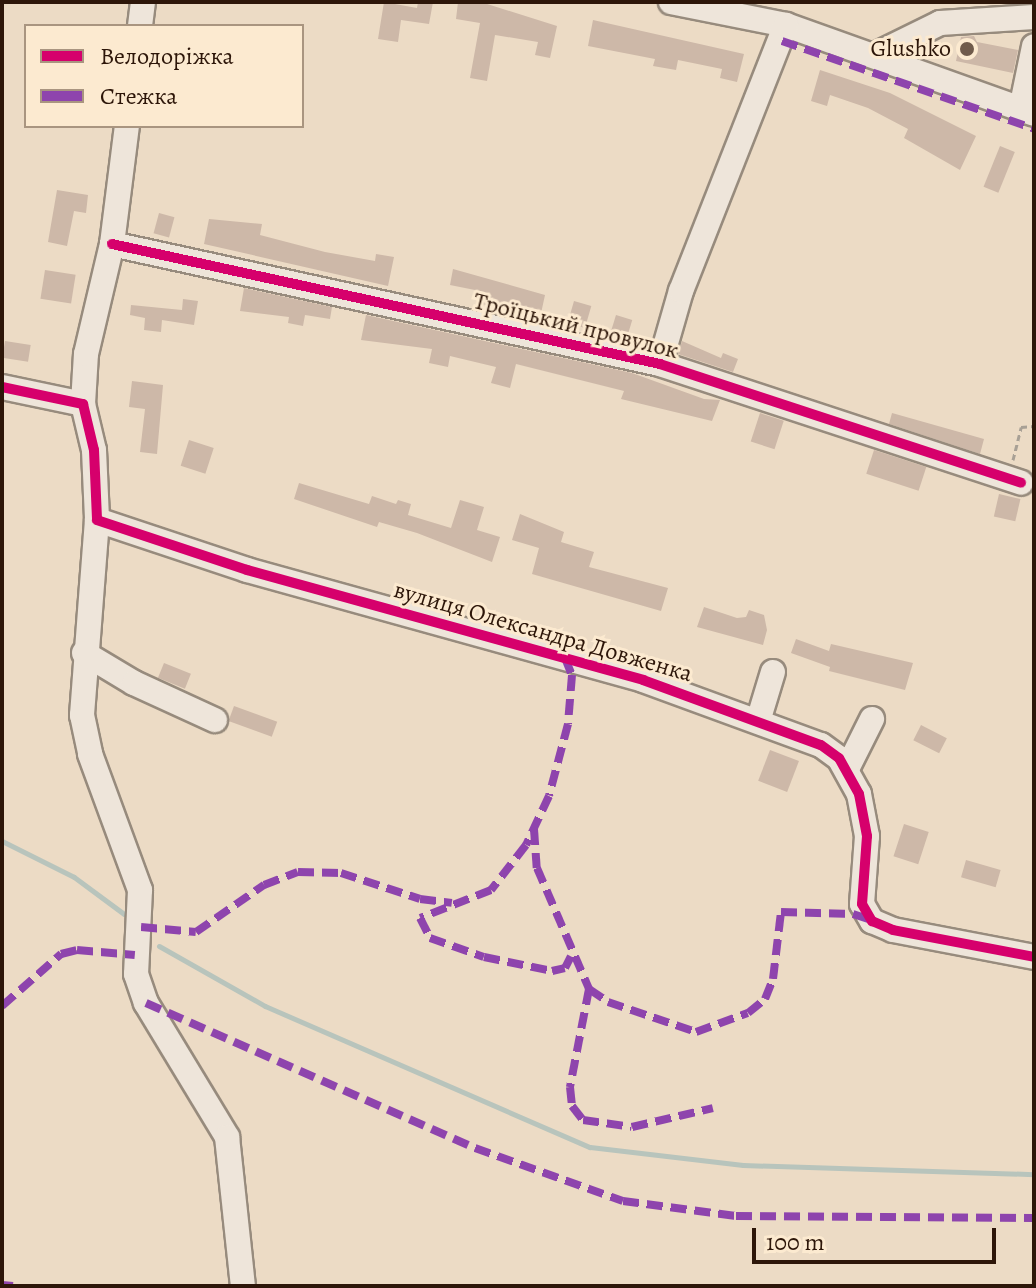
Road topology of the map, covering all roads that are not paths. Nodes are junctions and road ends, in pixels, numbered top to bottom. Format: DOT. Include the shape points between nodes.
graph roads {
  1 [pos="143,2"];
  2 [pos="671,2"];
  3 [pos="1034,17"];
  4 [pos="140,24"];
  5 [pos="786,25"];
  6 [pos="1034,46"];
  7 [pos="875,55"];
  8 [pos="1027,112"];
  9 [pos="127,128"];
  10 [pos="112,244"];
  11 [pos="660,364"];
  12 [pos="2,387"];
  13 [pos="83,404"];
  14 [pos="1015,481"];
  15 [pos="97,520"];
  16 [pos="84,653"];
  17 [pos="773,672"];
  18 [pos="759,718"];
  19 [pos="872,719"];
  20 [pos="215,720"];
  21 [pos="847,769"];
  22 [pos="1034,957"];
  23 [pos="243,1286"];
  1 -- 4 [label="street"];
  2 -- 5 [label="street"];
  3 -- 7 [label="street" via="940,23"];
  5 -- 7 [label="street"];
  5 -- 11 [label="street" via="681,291"];
  6 -- 8 [label="street"];
  7 -- 8 [label="street"];
  9 -- 10 [label="street"];
  10 -- 11 [label="street, Троїцький провулок"];
  10 -- 13 [label="street" via="86,354"];
  11 -- 14 [label="street, Троїцький провулок"];
  12 -- 13 [label="street"];
  13 -- 15 [label="street" via="94,450"];
  15 -- 16 [label="street"];
  15 -- 18 [label="street, вулиця Олександра Довженка" via="247,570 643,680"];
  16 -- 20 [label="street"];
  16 -- 23 [label="street" via="82,715 90,754 140,890 136,974 146,1003 227,1137"];
  17 -- 18 [label="street"];
  18 -- 21 [label="street, вулиця Олександра Довженка" via="821,745"];
  19 -- 21 [label="street"];
  21 -- 22 [label="street, вулиця Олександра Довженка" via="865,817 862,904 872,921 893,930"];
}
